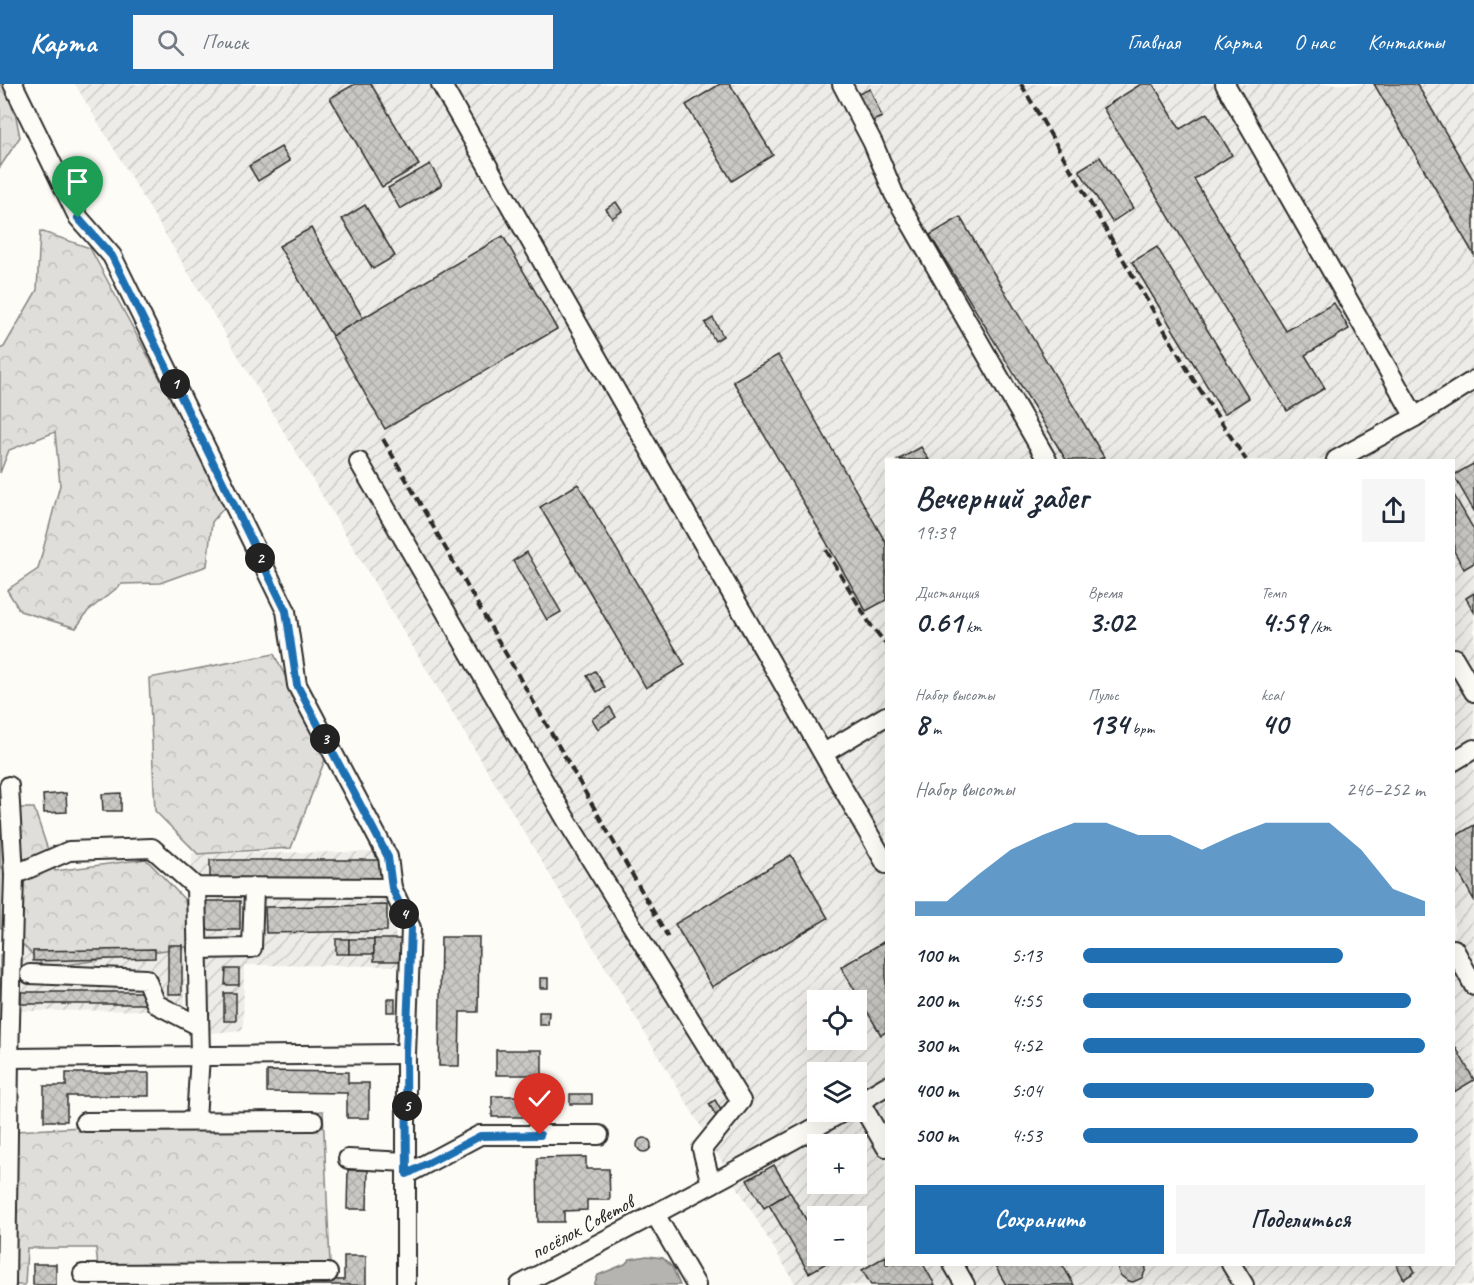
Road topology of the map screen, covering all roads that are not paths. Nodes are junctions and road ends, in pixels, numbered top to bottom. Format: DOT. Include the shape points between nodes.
graph roads {
  1 [pos="13,84"];
  2 [pos="441,84"];
  3 [pos="842,84"];
  4 [pos="1225,84"];
  5 [pos="1474,380"];
  6 [pos="1415,417"];
  7 [pos="1046,459"];
  8 [pos="1338,459"];
  9 [pos="359,462"];
  10 [pos="1455,660"];
  11 [pos="1474,692"];
  12 [pos="885,717"];
  13 [pos="824,753"];
  14 [pos="1473,753"];
  15 [pos="1455,761"];
  16 [pos="9,786"];
  17 [pos="885,862"];
  18 [pos="14,875"];
  19 [pos="196,887"];
  20 [pos="254,888"];
  21 [pos="392,888"];
  22 [pos="197,949"];
  23 [pos="1455,951"];
  24 [pos="30,974"];
  25 [pos="1474,986"];
  26 [pos="199,1026"];
  27 [pos="406,1054"];
  28 [pos="200,1056"];
  29 [pos="9,1058"];
  30 [pos="885,1087"];
  31 [pos="867,1098"];
  32 [pos="867,1117"];
  33 [pos="196,1120"];
  34 [pos="313,1121"];
  35 [pos="85,1122"];
  36 [pos="825,1122"];
  37 [pos="599,1135"];
  38 [pos="885,1146"];
  39 [pos="348,1159"];
  40 [pos="407,1168"];
  41 [pos="711,1184"];
  42 [pos="655,1214"];
  43 [pos="954,1266"];
  44 [pos="1232,1266"];
  45 [pos="328,1273"];
  46 [pos="83,1274"];
  47 [pos="207,1279"];
  48 [pos="6,1285"];
  49 [pos="406,1285"];
  50 [pos="520,1285"];
  51 [pos="696,1285"];
  52 [pos="965,1285"];
  53 [pos="1244,1285"];
  1 -- 21 [label="street" via="78,218 112,256 286,611 297,685 388,857"];
  2 -- 13 [label="street"];
  3 -- 7 [label="street" via="894,194"];
  4 -- 6 [label="street"];
  5 -- 6 [label="street"];
  6 -- 8 [label="street"];
  9 -- 41 [label="street" via="567,821 741,1101 702,1149"];
  10 -- 11 [label="street"];
  12 -- 13 [label="street"];
  13 -- 17 [label="street"];
  14 -- 15 [label="street"];
  16 -- 18 [label="street"];
  18 -- 19 [label="street" via="69,851 152,848"];
  18 -- 29 [label="street"];
  19 -- 20 [label="street"];
  19 -- 22 [label="street"];
  20 -- 21 [label="street"];
  20 -- 22 [label="street" via="252,948"];
  21 -- 27 [label="street" via="411,928"];
  22 -- 26 [label="street"];
  23 -- 25 [label="street"];
  24 -- 26 [label="street" via="146,979 156,1004"];
  26 -- 28 [label="street"];
  27 -- 28 [label="street"];
  27 -- 40 [label="street"];
  28 -- 29 [label="street"];
  28 -- 33 [label="street"];
  29 -- 48 [label="street"];
  30 -- 31 [label="street"];
  32 -- 38 [label="street"];
  33 -- 34 [label="street"];
  33 -- 35 [label="street"];
  36 -- 41 [label="street"];
  37 -- 40 [label="street" via="480,1136"];
  39 -- 40 [label="street"];
  40 -- 49 [label="street"];
  41 -- 42 [label="street"];
  42 -- 50 [label="street, посёлок Советов"];
  42 -- 51 [label="street, посёлок Советов"];
  43 -- 52 [label="street"];
  44 -- 53 [label="street"];
  45 -- 47 [label="street"];
  46 -- 47 [label="street"];
}
